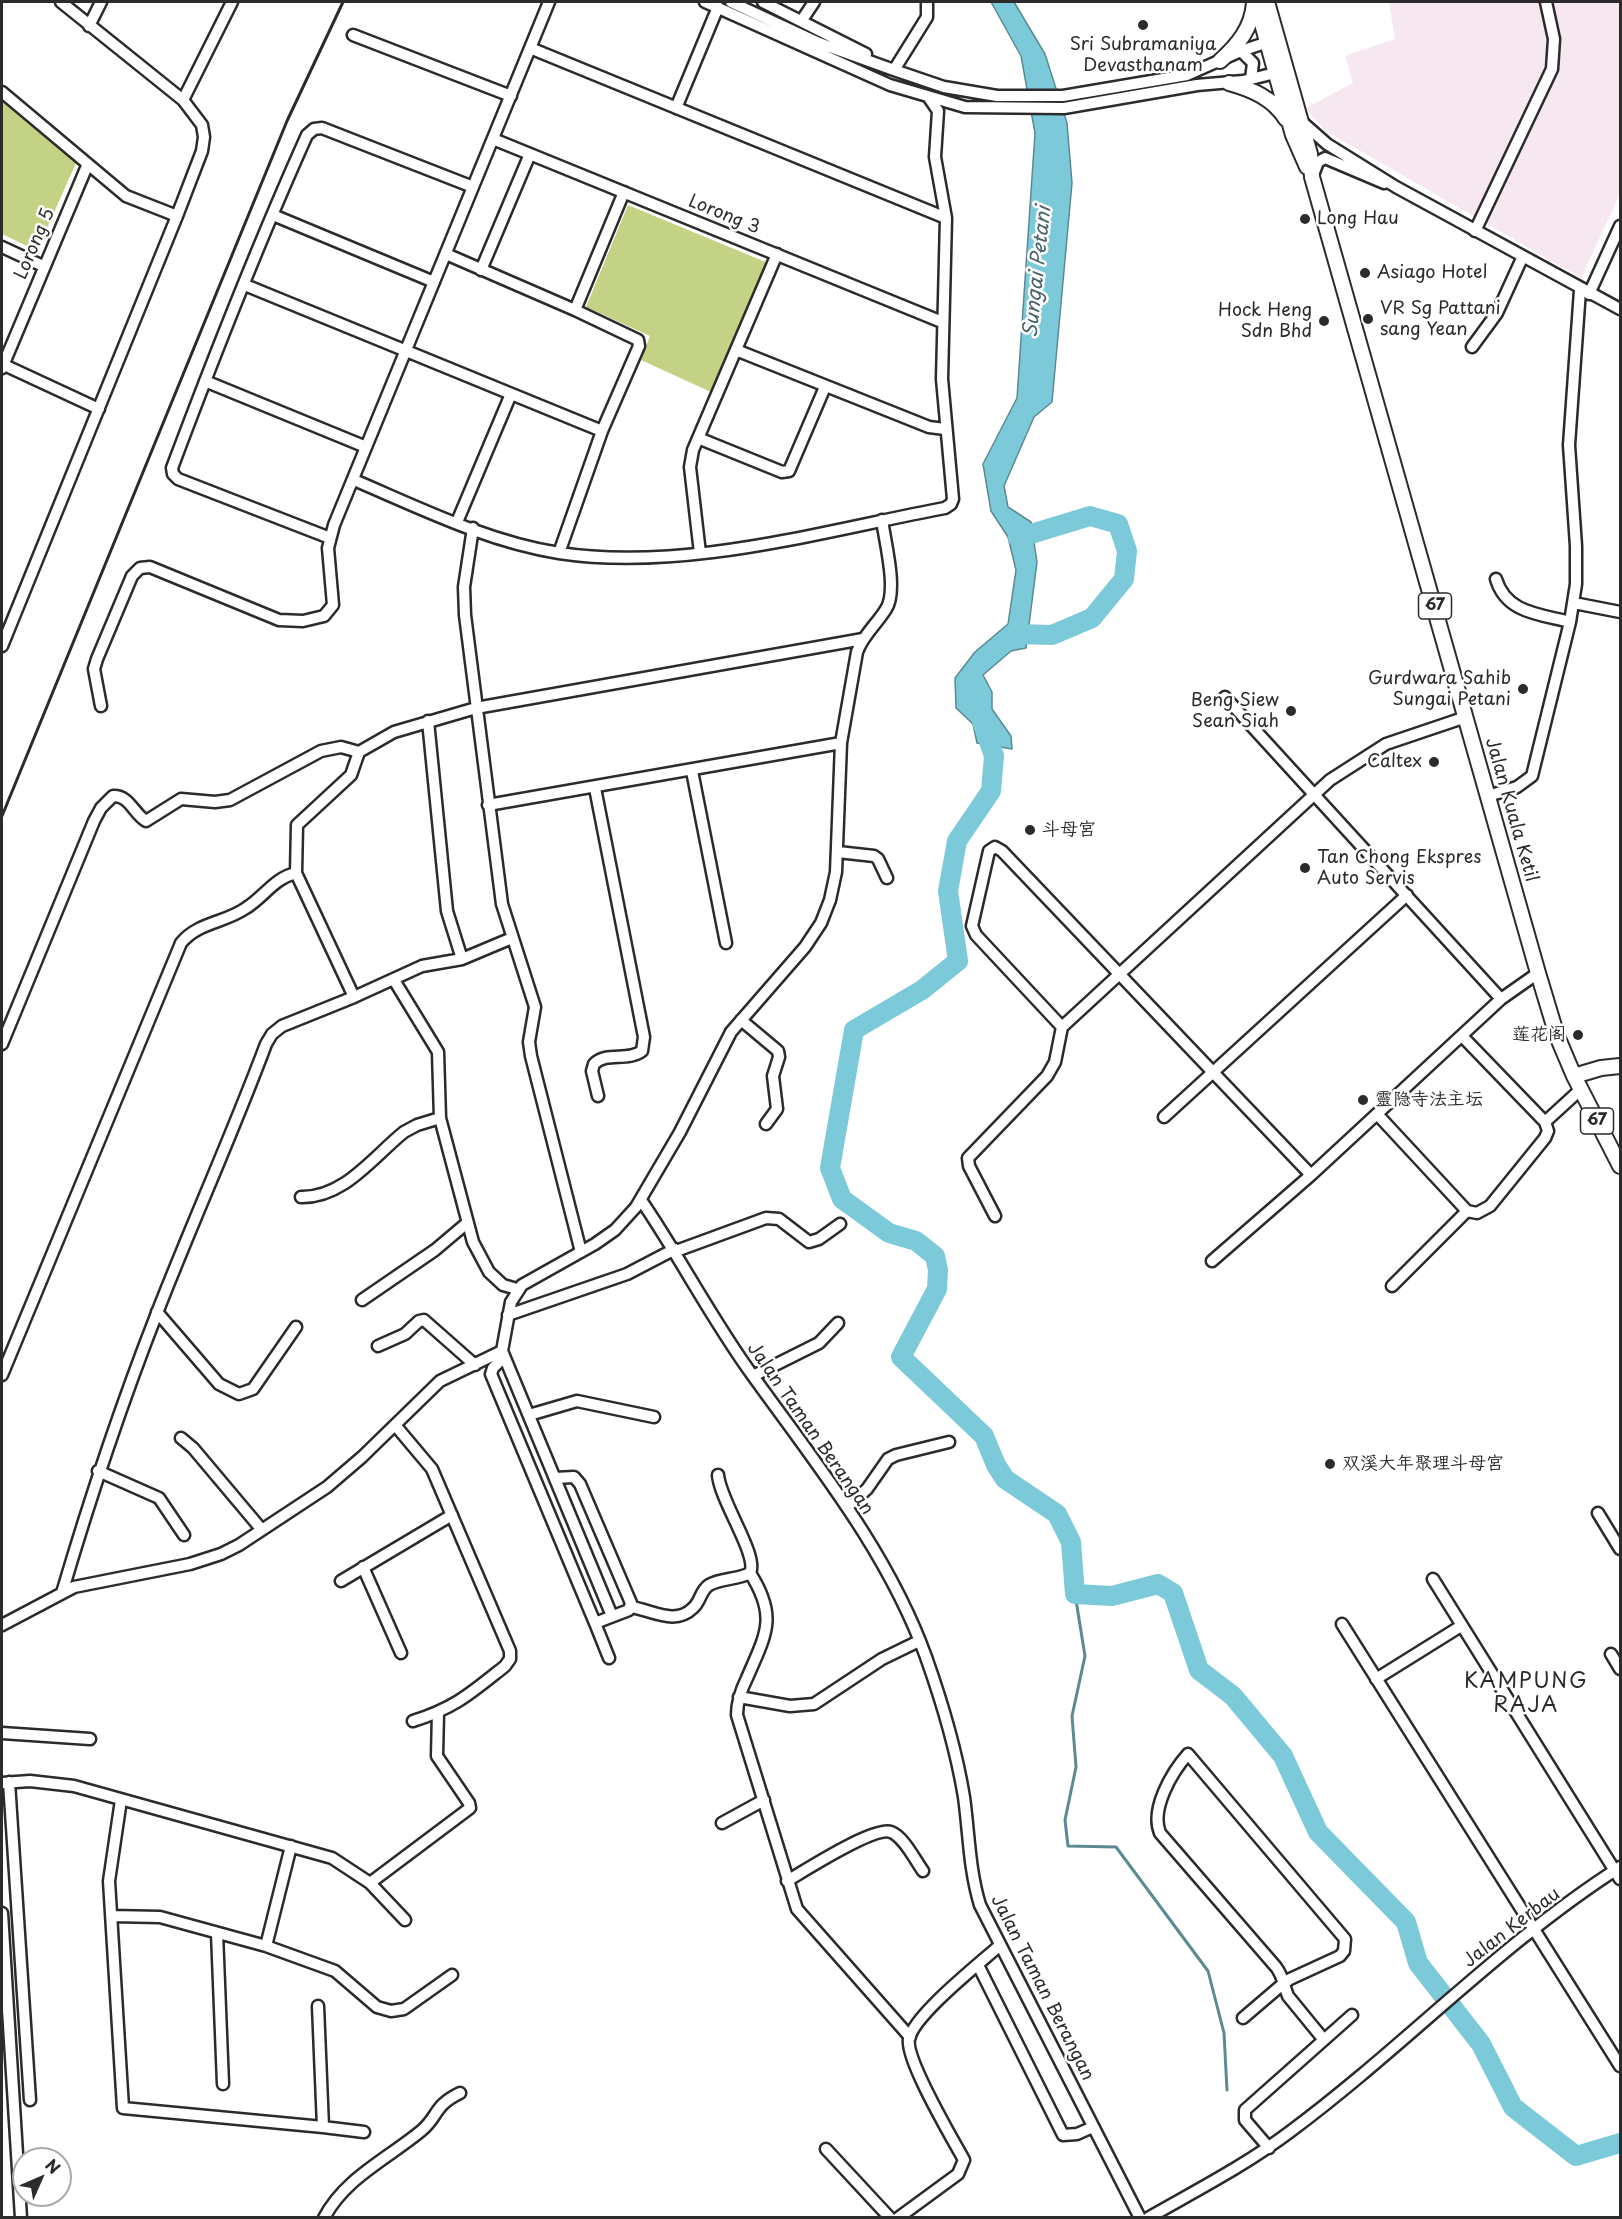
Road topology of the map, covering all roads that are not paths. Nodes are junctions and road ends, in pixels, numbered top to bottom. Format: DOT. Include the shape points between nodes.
graph roads {
  1 [pos="60,2"];
  2 [pos="101,2"];
  3 [pos="232,2"];
  4 [pos="549,2"];
  5 [pos="705,2"];
  6 [pos="731,2"];
  7 [pos="763,2"];
  8 [pos="814,2"];
  9 [pos="1255,2"];
  10 [pos="1267,2"];
  11 [pos="1546,2"];
  12 [pos="927,3"];
  13 [pos="718,8"];
  14 [pos="802,20"];
  15 [pos="89,26"];
  16 [pos="352,35"];
  17 [pos="1272,41"];
  18 [pos="819,43"];
  19 [pos="530,48"];
  20 [pos="1241,51"];
  21 [pos="1220,61"];
  22 [pos="878,64"];
  23 [pos="894,70"];
  24 [pos="1281,71"];
  25 [pos="861,73"];
  26 [pos="1251,79"];
  27 [pos="1229,82"];
  28 [pos="2,92"];
  29 [pos="511,96"];
  30 [pos="929,99"];
  31 [pos="183,100"];
  32 [pos="676,108"];
  33 [pos="1296,124"];
  34 [pos="493,139"];
  35 [pos="530,154"];
  36 [pos="87,165"];
  37 [pos="1312,177"];
  38 [pos="473,187"];
  39 [pos="1396,187"];
  40 [pos="624,192"];
  41 [pos="273,215"];
  42 [pos="177,216"];
  43 [pos="946,218"];
  44 [pos="1620,226"];
  45 [pos="1475,231"];
  46 [pos="2,247"];
  47 [pos="446,254"];
  48 [pos="777,255"];
  49 [pos="1523,256"];
  50 [pos="43,266"];
  51 [pos="481,270"];
  52 [pos="434,282"];
  53 [pos="245,285"];
  54 [pos="1585,292"];
  55 [pos="575,309"];
  56 [pos="1620,309"];
  57 [pos="942,322"];
  58 [pos="1472,347"];
  59 [pos="406,350"];
  60 [pos="736,350"];
  61 [pos="2,365"];
  62 [pos="205,381"];
  63 [pos="825,387"];
  64 [pos="511,394"];
  65 [pos="99,408"];
  66 [pos="945,429"];
  67 [pos="602,431"];
  68 [pos="698,438"];
  69 [pos="366,447"];
  70 [pos="354,480"];
  71 [pos="882,520"];
  72 [pos="457,522"];
  73 [pos="473,528"];
  74 [pos="330,538"];
  75 [pos="559,553"];
  76 [pos="700,553"];
  77 [pos="1496,579"];
  78 [pos="1574,603"];
  79 [pos="1620,612"];
  80 [pos="1570,622"];
  81 [pos="863,639"];
  82 [pos="2,646"];
  83 [pos="1225,697"];
  84 [pos="101,706"];
  85 [pos="476,708"];
  86 [pos="1466,717"];
  87 [pos="428,721"];
  88 [pos="842,743"];
  89 [pos="359,752"];
  90 [pos="692,771"];
  91 [pos="595,788"];
  92 [pos="1315,793"];
  93 [pos="1488,796"];
  94 [pos="488,805"];
  95 [pos="838,852"];
  96 [pos="296,873"];
  97 [pos="887,878"];
  98 [pos="1407,895"];
  99 [pos="512,938"];
  100 [pos="726,942"];
  101 [pos="462,959"];
  102 [pos="1118,973"];
  103 [pos="1538,974"];
  104 [pos="394,980"];
  105 [pos="354,997"];
  106 [pos="1501,999"];
  107 [pos="741,1020"];
  108 [pos="1062,1027"];
  109 [pos="1462,1036"];
  110 [pos="2,1044"];
  111 [pos="1620,1066"];
  112 [pos="1211,1072"];
  113 [pos="1574,1076"];
  114 [pos="1580,1090"];
  115 [pos="598,1096"];
  116 [pos="1377,1114"];
  117 [pos="1164,1117"];
  118 [pos="440,1118"];
  119 [pos="1545,1122"];
  120 [pos="766,1124"];
  121 [pos="1620,1166"];
  122 [pos="1311,1175"];
  123 [pos="301,1197"];
  124 [pos="642,1200"];
  125 [pos="1467,1211"];
  126 [pos="995,1216"];
  127 [pos="467,1223"];
  128 [pos="840,1224"];
  129 [pos="676,1250"];
  130 [pos="581,1252"];
  131 [pos="1212,1261"];
  132 [pos="1392,1286"];
  133 [pos="517,1289"];
  134 [pos="362,1299"];
  135 [pos="157,1312"];
  136 [pos="508,1315"];
  137 [pos="838,1323"];
  138 [pos="296,1328"];
  139 [pos="378,1346"];
  140 [pos="503,1354"];
  141 [pos="475,1365"];
  142 [pos="2,1375"];
  143 [pos="753,1376"];
  144 [pos="529,1414"];
  145 [pos="654,1417"];
  146 [pos="395,1425"];
  147 [pos="181,1438"];
  148 [pos="949,1442"];
  149 [pos="98,1471"];
  150 [pos="718,1475"];
  151 [pos="555,1478"];
  152 [pos="847,1507"];
  153 [pos="1598,1513"];
  154 [pos="452,1515"];
  155 [pos="262,1530"];
  156 [pos="184,1535"];
  157 [pos="1620,1549"];
  158 [pos="363,1567"];
  159 [pos="750,1573"];
  160 [pos="1433,1579"];
  161 [pos="340,1581"];
  162 [pos="62,1593"];
  163 [pos="631,1607"];
  164 [pos="612,1616"];
  165 [pos="595,1623"];
  166 [pos="2,1624"];
  167 [pos="1342,1624"];
  168 [pos="1461,1626"];
  169 [pos="920,1641"];
  170 [pos="401,1653"];
  171 [pos="1611,1654"];
  172 [pos="609,1658"];
  173 [pos="1620,1670"];
  174 [pos="1376,1679"];
  175 [pos="739,1697"];
  176 [pos="438,1713"];
  177 [pos="413,1721"];
  178 [pos="2,1733"];
  179 [pos="90,1739"];
  180 [pos="5,1782"];
  181 [pos="121,1800"];
  182 [pos="764,1800"];
  183 [pos="722,1823"];
  184 [pos="291,1846"];
  185 [pos="923,1871"];
  186 [pos="1619,1872"];
  187 [pos="788,1881"];
  188 [pos="370,1883"];
  189 [pos="2,1913"];
  190 [pos="112,1916"];
  191 [pos="405,1920"];
  192 [pos="1534,1930"];
  193 [pos="217,1933"];
  194 [pos="266,1946"];
  195 [pos="999,1946"];
  196 [pos="978,1965"];
  197 [pos="452,1975"];
  198 [pos="1284,1983"];
  199 [pos="318,2006"];
  200 [pos="1352,2015"];
  201 [pos="1243,2018"];
  202 [pos="910,2037"];
  203 [pos="1324,2040"];
  204 [pos="1620,2066"];
  205 [pos="223,2084"];
  206 [pos="460,2093"];
  207 [pos="30,2100"];
  208 [pos="322,2127"];
  209 [pos="1093,2127"];
  210 [pos="364,2132"];
  211 [pos="826,2148"];
  212 [pos="1269,2148"];
  213 [pos="21,2217"];
  214 [pos="324,2217"];
  215 [pos="890,2217"];
  216 [pos="898,2217"];
  217 [pos="1140,2217"];
  218 [pos="1148,2217"];
  1 -- 15 [label="street"];
  2 -- 15 [label="street"];
  3 -- 31 [label="street"];
  4 -- 19 [label="street"];
  5 -- 13 [label="street"];
  6 -- 18 [label="street"];
  7 -- 14 [label="street"];
  8 -- 14 [label="street"];
  9 -- 17 [label="main road, Jalan Kuala Ketil / 67"];
  9 -- 21 [label="main road" via="1245,33"];
  10 -- 17 [label="main road, Jalan Kuala Ketil / 67"];
  11 -- 45 [label="street" via="1554,39 1552,69"];
  12 -- 23 [label="street" via="927,17"];
  13 -- 25 [label="street"];
  13 -- 32 [label="street"];
  14 -- 22 [label="street" via="849,43"];
  15 -- 31 [label="street"];
  16 -- 29 [label="street"];
  17 -- 20 [label="street"];
  17 -- 24 [label="main road, Jalan Kuala Ketil / 67"];
  18 -- 22 [label="street"];
  18 -- 25 [label="street"];
  19 -- 29 [label="street"];
  19 -- 32 [label="street"];
  20 -- 21 [label="street"];
  20 -- 26 [label="street" via="1253,63"];
  21 -- 23 [label="street" via="1193,73 1063,96 997,96 944,87"];
  22 -- 23 [label="street"];
  24 -- 26 [label="street"];
  24 -- 33 [label="main road, Jalan Kuala Ketil / 67"];
  25 -- 30 [label="street"];
  26 -- 27 [label="street"];
  27 -- 30 [label="street" via="1064,108 965,107"];
  27 -- 33 [label="main road" via="1268,100"];
  28 -- 36 [label="street"];
  29 -- 34 [label="street"];
  30 -- 43 [label="street" via="938,111 935,157"];
  31 -- 42 [label="street" via="199,119 204,137"];
  32 -- 43 [label="street"];
  33 -- 37 [label="main road, Jalan Kuala Ketil / 67"];
  33 -- 39 [label="street"];
  34 -- 35 [label="street, Lorong 3"];
  34 -- 38 [label="street"];
  35 -- 40 [label="street, Lorong 3"];
  35 -- 51 [label="street"];
  36 -- 42 [label="street" via="126,196"];
  36 -- 50 [label="street, Lorong 5"];
  37 -- 39 [label="street" via="1318,162 1325,158"];
  37 -- 86 [label="main road, Jalan Kuala Ketil / 67"];
  38 -- 41 [label="street" via="322,128 314,129 307,135"];
  38 -- 47 [label="street"];
  39 -- 45 [label="street"];
  40 -- 48 [label="street, Lorong 3"];
  40 -- 55 [label="street"];
  41 -- 52 [label="street"];
  41 -- 53 [label="street"];
  42 -- 65 [label="street"];
  43 -- 57 [label="street"];
  44 -- 54 [label="street"];
  45 -- 49 [label="street"];
  46 -- 50 [label="street"];
  47 -- 51 [label="street"];
  47 -- 52 [label="street"];
  48 -- 57 [label="street, Lorong 3"];
  48 -- 60 [label="street"];
  49 -- 54 [label="street"];
  49 -- 58 [label="street" via="1497,312"];
  50 -- 61 [label="street, Lorong 5"];
  51 -- 55 [label="street"];
  52 -- 59 [label="street"];
  53 -- 59 [label="street"];
  53 -- 62 [label="street"];
  54 -- 56 [label="street"];
  54 -- 78 [label="street" via="1569,446 1576,546"];
  55 -- 67 [label="street" via="638,340 639,346"];
  57 -- 66 [label="street"];
  59 -- 64 [label="street"];
  59 -- 69 [label="street"];
  60 -- 63 [label="street"];
  60 -- 68 [label="street"];
  61 -- 65 [label="street"];
  62 -- 69 [label="street"];
  62 -- 74 [label="street" via="173,474"];
  63 -- 66 [label="street" via="929,427"];
  63 -- 68 [label="street" via="789,471"];
  64 -- 67 [label="street"];
  64 -- 72 [label="street"];
  65 -- 82 [label="street"];
  66 -- 71 [label="street" via="951,504"];
  67 -- 75 [label="street"];
  68 -- 76 [label="street" via="690,466"];
  69 -- 70 [label="street"];
  70 -- 72 [label="street"];
  70 -- 74 [label="street"];
  71 -- 76 [label="street"];
  71 -- 81 [label="street" via="891,594 887,608"];
  72 -- 73 [label="street"];
  73 -- 75 [label="street"];
  73 -- 85 [label="street" via="464,597"];
  74 -- 84 [label="street" via="333,605 324,616 303,621 279,620 150,567 136,571 94,669"];
  75 -- 76 [label="street"];
  77 -- 80 [label="street" via="1509,603"];
  78 -- 79 [label="street"];
  78 -- 80 [label="street"];
  80 -- 93 [label="street" via="1532,776 1517,787"];
  81 -- 85 [label="street"];
  81 -- 88 [label="street" via="857,652"];
  83 -- 92 [label="street"];
  85 -- 87 [label="street"];
  85 -- 94 [label="street"];
  86 -- 92 [label="street" via="1386,744"];
  86 -- 93 [label="main road, Jalan Kuala Ketil / 67"];
  87 -- 89 [label="street" via="394,732"];
  87 -- 101 [label="street" via="447,911"];
  88 -- 90 [label="street"];
  88 -- 95 [label="street"];
  89 -- 96 [label="street" via="351,775 297,825"];
  89 -- 110 [label="street" via="332,747 230,800 181,799 146,821 120,795 107,800 94,820"];
  90 -- 91 [label="street"];
  90 -- 100 [label="street"];
  91 -- 94 [label="street"];
  91 -- 115 [label="street" via="644,1037 642,1051 637,1055 604,1058 594,1064"];
  92 -- 98 [label="street"];
  92 -- 102 [label="street"];
  93 -- 103 [label="main road, Jalan Kuala Ketil / 67"];
  94 -- 99 [label="street" via="502,904"];
  95 -- 97 [label="street" via="878,858"];
  95 -- 107 [label="street" via="830,900 821,923"];
  96 -- 105 [label="street"];
  96 -- 142 [label="street" via="278,880 234,915 197,928 181,943"];
  98 -- 106 [label="street"];
  98 -- 112 [label="street"];
  99 -- 101 [label="street"];
  99 -- 130 [label="street" via="533,996 531,1056"];
  101 -- 104 [label="street" via="422,966"];
  102 -- 108 [label="street"];
  102 -- 108 [label="street" via="1002,851 992,848 972,926 976,935"];
  102 -- 112 [label="street"];
  103 -- 106 [label="street"];
  103 -- 113 [label="main road, Jalan Kuala Ketil / 67"];
  104 -- 105 [label="street"];
  104 -- 118 [label="street" via="438,1052"];
  105 -- 135 [label="street" via="282,1026 272,1034"];
  106 -- 109 [label="street"];
  107 -- 120 [label="street" via="778,1051 774,1076 777,1109"];
  107 -- 124 [label="street" via="719,1053"];
  108 -- 126 [label="street" via="1055,1062 1047,1076 968,1158"];
  109 -- 116 [label="street"];
  109 -- 119 [label="street"];
  111 -- 113 [label="main road"];
  112 -- 117 [label="street"];
  112 -- 122 [label="street"];
  113 -- 114 [label="main road, Jalan Kuala Ketil / 67"];
  114 -- 119 [label="street"];
  114 -- 121 [label="main road, Jalan Kuala Ketil / 67"];
  116 -- 122 [label="street"];
  116 -- 125 [label="street"];
  118 -- 123 [label="street" via="404,1132 337,1189 322,1196"];
  118 -- 127 [label="street"];
  119 -- 125 [label="street" via="1545,1138 1490,1206 1477,1213"];
  122 -- 131 [label="street"];
  124 -- 129 [label="street, Jalan Taman Berangan"];
  124 -- 130 [label="street" via="615,1230"];
  125 -- 132 [label="street"];
  127 -- 133 [label="street" via="480,1260 489,1272 503,1285"];
  127 -- 134 [label="street" via="435,1250"];
  128 -- 129 [label="street" via="809,1242 779,1219 765,1218"];
  129 -- 136 [label="street" via="627,1274"];
  129 -- 143 [label="street, Jalan Taman Berangan"];
  130 -- 133 [label="street"];
  133 -- 136 [label="street"];
  135 -- 138 [label="street" via="219,1384 239,1394 256,1385"];
  135 -- 149 [label="street"];
  136 -- 140 [label="street"];
  137 -- 143 [label="street" via="819,1342"];
  139 -- 141 [label="street" via="424,1320"];
  140 -- 141 [label="street"];
  140 -- 144 [label="street"];
  140 -- 165 [label="street" via="491,1374"];
  141 -- 146 [label="street" via="440,1381"];
  143 -- 152 [label="street, Jalan Taman Berangan"];
  144 -- 145 [label="street" via="577,1401"];
  144 -- 151 [label="street"];
  146 -- 154 [label="street" via="432,1469"];
  146 -- 155 [label="street" via="327,1487"];
  147 -- 155 [label="street"];
  148 -- 152 [label="street" via="888,1459 867,1489"];
  149 -- 156 [label="street" via="159,1498"];
  149 -- 162 [label="street"];
  150 -- 159 [label="street" via="723,1499 752,1561"];
  151 -- 163 [label="street" via="574,1477 580,1484"];
  151 -- 164 [label="street"];
  152 -- 169 [label="street, Jalan Taman Berangan" via="883,1566"];
  153 -- 157 [label="street"];
  154 -- 158 [label="street"];
  154 -- 176 [label="street" via="510,1659 459,1703"];
  155 -- 162 [label="street" via="210,1557 85,1584"];
  158 -- 161 [label="street"];
  158 -- 170 [label="street"];
  159 -- 163 [label="street" via="712,1583 683,1615 662,1616"];
  159 -- 175 [label="street" via="765,1601 766,1626"];
  160 -- 168 [label="street"];
  162 -- 166 [label="street"];
  163 -- 164 [label="street"];
  164 -- 165 [label="street"];
  165 -- 172 [label="street"];
  167 -- 174 [label="street"];
  168 -- 174 [label="street"];
  168 -- 186 [label="street"];
  169 -- 175 [label="street" via="882,1659 814,1704 790,1706"];
  169 -- 195 [label="street, Jalan Taman Berangan" via="960,1775 974,1887"];
  171 -- 173 [label="street"];
  174 -- 192 [label="street"];
  175 -- 182 [label="street" via="737,1715"];
  176 -- 177 [label="street"];
  176 -- 188 [label="street" via="437,1756 470,1808"];
  178 -- 179 [label="street"];
  180 -- 181 [label="street" via="52,1782"];
  180 -- 207 [label="street"];
  181 -- 184 [label="street"];
  181 -- 190 [label="street" via="109,1881"];
  182 -- 183 [label="street"];
  182 -- 187 [label="street"];
  184 -- 188 [label="street" via="342,1862"];
  184 -- 194 [label="street"];
  185 -- 187 [label="street" via="899,1838 882,1832 847,1845"];
  186 -- 192 [label="street, Jalan Kerbau"];
  187 -- 202 [label="street" via="797,1910"];
  188 -- 191 [label="street"];
  189 -- 213 [label="street"];
  190 -- 193 [label="street" via="160,1917"];
  190 -- 208 [label="street" via="123,2108"];
  192 -- 204 [label="street"];
  192 -- 212 [label="street, Jalan Kerbau"];
  193 -- 194 [label="street"];
  193 -- 205 [label="street"];
  194 -- 197 [label="street" via="335,1971 378,2007 391,2011 404,2009"];
  195 -- 196 [label="street"];
  195 -- 209 [label="street, Jalan Taman Berangan"];
  196 -- 202 [label="street" via="923,2015"];
  196 -- 209 [label="street" via="1064,2135"];
  198 -- 198 [label="street" via="1340,1956 1345,1939 1188,1754 1157,1813 1160,1833 1276,1967"];
  198 -- 201 [label="street"];
  198 -- 203 [label="street" via="1294,2005"];
  199 -- 208 [label="street"];
  200 -- 203 [label="street"];
  202 -- 216 [label="street" via="912,2057 964,2160 958,2174"];
  203 -- 212 [label="street" via="1245,2110 1245,2120"];
  206 -- 214 [label="street" via="440,2104 421,2131 344,2188"];
  208 -- 210 [label="street"];
  209 -- 217 [label="street, Jalan Taman Berangan"];
  211 -- 215 [label="street"];
  212 -- 218 [label="street, Jalan Kerbau"];
}
